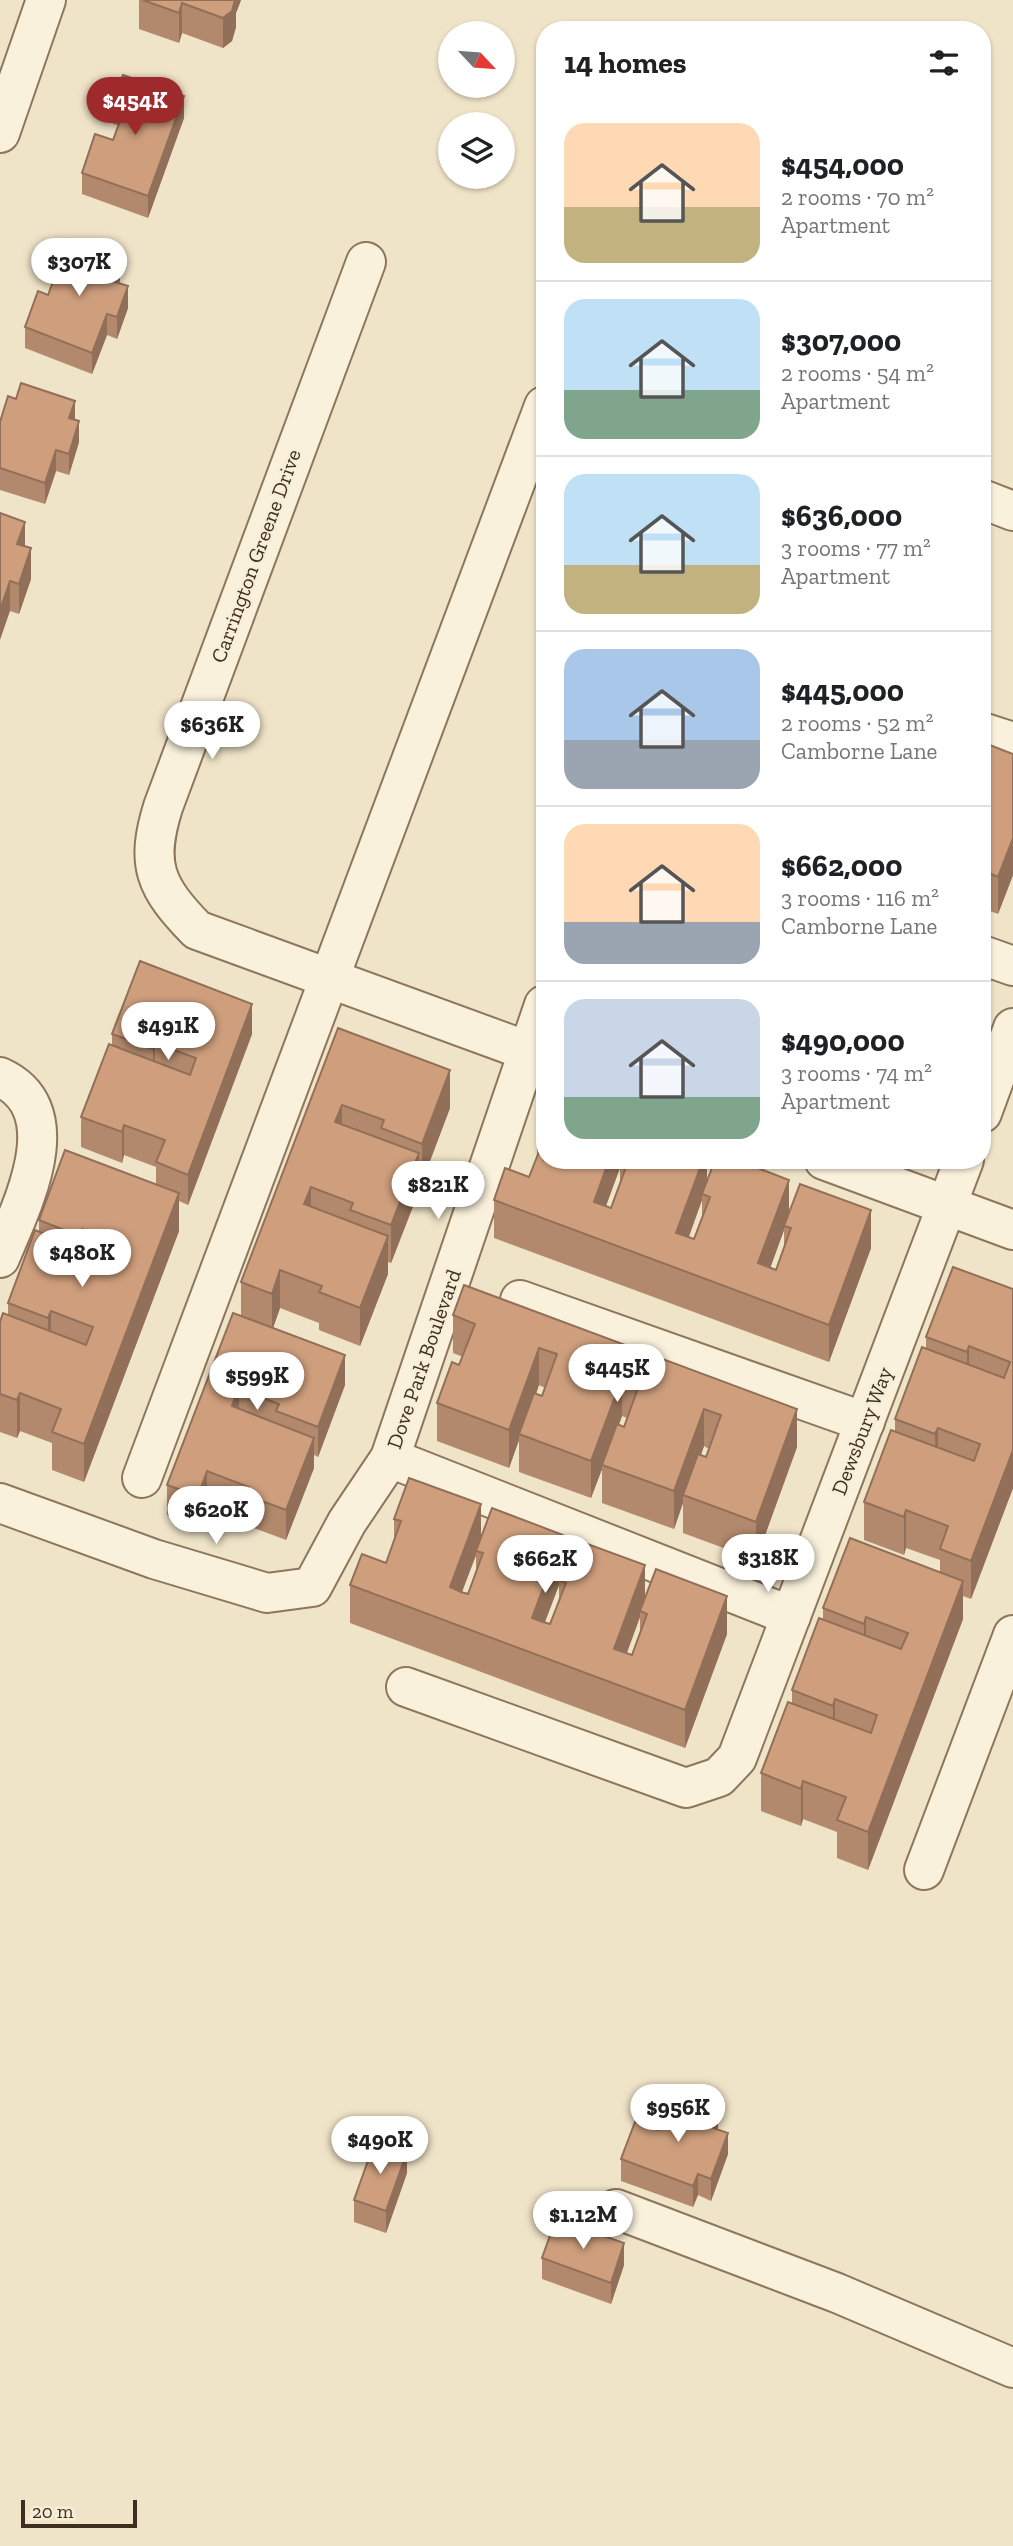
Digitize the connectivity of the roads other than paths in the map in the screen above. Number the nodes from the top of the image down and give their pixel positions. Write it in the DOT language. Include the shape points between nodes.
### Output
graph roads {
  1 [pos="46,0"];
  2 [pos="0,133"];
  3 [pos="366,261"];
  4 [pos="536,427"];
  5 [pos="991,502"];
  6 [pos="1013,511"];
  7 [pos="991,735"];
  8 [pos="1013,742"];
  9 [pos="991,958"];
  10 [pos="1013,966"];
  11 [pos="330,979"];
  12 [pos="1013,1028"];
  13 [pos="536,1054"];
  14 [pos="0,1077"];
  15 [pos="991,1088"];
  16 [pos="848,1169"];
  17 [pos="961,1169"];
  18 [pos="948,1206"];
  19 [pos="1013,1230"];
  20 [pos="0,1258"];
  21 [pos="520,1300"];
  22 [pos="865,1422"];
  23 [pos="390,1458"];
  24 [pos="142,1478"];
  25 [pos="0,1503"];
  26 [pos="791,1616"];
  27 [pos="1013,1635"];
  28 [pos="405,1687"];
  29 [pos="924,1870"];
  30 [pos="616,2209"];
  31 [pos="1013,2368"];
  1 -- 2 [label="street"];
  3 -- 11 [label="street, Carrington Greene Drive" via="154,838 156,876 173,905 197,930"];
  4 -- 11 [label="street"];
  5 -- 6 [label="street"];
  7 -- 8 [label="street"];
  9 -- 10 [label="street"];
  11 -- 13 [label="street, Carrington Greene Drive"];
  11 -- 24 [label="street"];
  12 -- 15 [label="street"];
  13 -- 23 [label="street, Dove Park Boulevard"];
  14 -- 20 [label="street" via="33,1107 39,1139 34,1170"];
  16 -- 18 [label="street"];
  17 -- 18 [label="street, Dewsbury Way"];
  18 -- 19 [label="street"];
  18 -- 22 [label="street, Dewsbury Way"];
  21 -- 22 [label="street"];
  22 -- 26 [label="street, Dewsbury Way"];
  23 -- 25 [label="street, Dove Park Boulevard" via="347,1522 312,1587 267,1593 154,1559"];
  23 -- 26 [label="street"];
  26 -- 28 [label="street, Dewsbury Way" via="737,1758 719,1777 687,1788"];
  27 -- 29 [label="street"];
  30 -- 31 [label="street" via="837,2293"];
}
